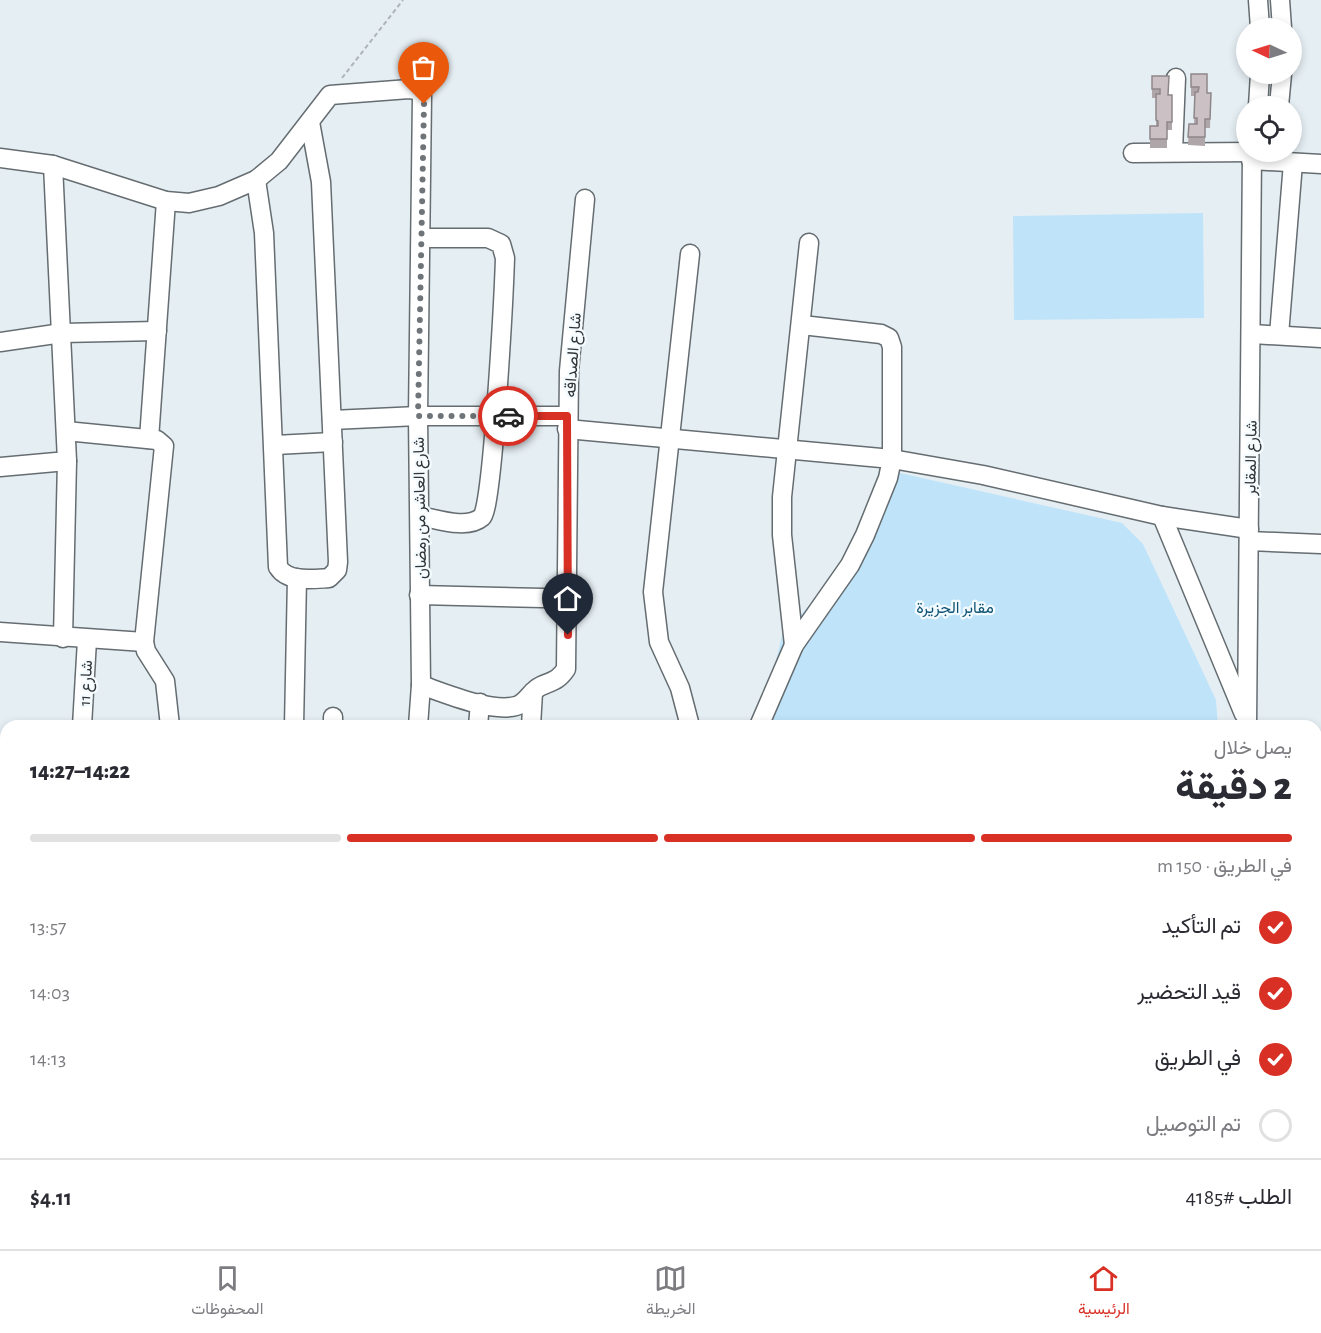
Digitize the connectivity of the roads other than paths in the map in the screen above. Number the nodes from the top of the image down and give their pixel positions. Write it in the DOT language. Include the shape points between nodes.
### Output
graph roads {
  1 [pos="1258,0"];
  2 [pos="1280,0"];
  3 [pos="1259,18"];
  4 [pos="1281,18"];
  5 [pos="1176,78"];
  6 [pos="310,122"];
  7 [pos="1173,151"];
  8 [pos="1133,153"];
  9 [pos="1236,154"];
  10 [pos="0,158"];
  11 [pos="1251,162"];
  12 [pos="1268,162"];
  13 [pos="1289,162"];
  14 [pos="1293,163"];
  15 [pos="1321,164"];
  16 [pos="53,165"];
  17 [pos="256,180"];
  18 [pos="1253,191"];
  19 [pos="585,199"];
  20 [pos="166,201"];
  21 [pos="422,238"];
  22 [pos="809,243"];
  23 [pos="690,254"];
  24 [pos="802,325"];
  25 [pos="157,331"];
  26 [pos="62,333"];
  27 [pos="1252,334"];
  28 [pos="1280,335"];
  29 [pos="1321,338"];
  30 [pos="0,342"];
  31 [pos="418,416"];
  32 [pos="494,417"];
  33 [pos="332,420"];
  34 [pos="567,423"];
  35 [pos="66,431"];
  36 [pos="670,438"];
  37 [pos="149,440"];
  38 [pos="333,442"];
  39 [pos="274,445"];
  40 [pos="786,449"];
  41 [pos="892,459"];
  42 [pos="67,461"];
  43 [pos="0,467"];
  44 [pos="420,516"];
  45 [pos="1162,516"];
  46 [pos="1249,535"];
  47 [pos="1321,544"];
  48 [pos="297,578"];
  49 [pos="419,595"];
  50 [pos="543,598"];
  51 [pos="0,632"];
  52 [pos="63,638"];
  53 [pos="87,640"];
  54 [pos="144,642"];
  55 [pos="794,645"];
  56 [pos="421,685"];
  57 [pos="533,692"];
  58 [pos="480,703"];
  59 [pos="82,720"];
  60 [pos="169,720"];
  61 [pos="294,720"];
  62 [pos="418,720"];
  63 [pos="479,720"];
  64 [pos="531,720"];
  65 [pos="688,720"];
  66 [pos="762,720"];
  67 [pos="1246,720"];
  68 [pos="1247,720"];
  1 -- 3 [label="street"];
  2 -- 4 [label="street"];
  5 -- 7 [label="street"];
  6 -- 17 [label="street" via="279,161"];
  6 -- 21 [label="street, شارع العاشر من رمضان" via="330,95 417,90 422,96"];
  6 -- 33 [label="street" via="321,182"];
  7 -- 8 [label="street"];
  7 -- 9 [label="street"];
  10 -- 16 [label="street"];
  11 -- 18 [label="street, شارع المقابر"];
  12 -- 18 [label="street, شارع المقابر"];
  13 -- 14 [label="street"];
  14 -- 15 [label="street"];
  14 -- 28 [label="street"];
  16 -- 20 [label="street"];
  16 -- 26 [label="street"];
  17 -- 20 [label="street" via="219,196 189,203"];
  17 -- 39 [label="street" via="264,233"];
  18 -- 27 [label="street, شارع المقابر"];
  19 -- 34 [label="street, شارع الصداقه"];
  20 -- 25 [label="street"];
  21 -- 31 [label="street, شارع العاشر من رمضان"];
  21 -- 32 [label="street" via="488,238 504,248"];
  22 -- 24 [label="street"];
  23 -- 36 [label="street"];
  24 -- 40 [label="street"];
  24 -- 41 [label="street" via="889,338"];
  25 -- 26 [label="street"];
  25 -- 37 [label="street"];
  26 -- 30 [label="street"];
  26 -- 35 [label="street"];
  27 -- 28 [label="street"];
  27 -- 46 [label="street, شارع المقابر"];
  28 -- 29 [label="street"];
  31 -- 32 [label="street"];
  31 -- 33 [label="street"];
  31 -- 44 [label="street, شارع العاشر من رمضان"];
  32 -- 34 [label="street"];
  32 -- 44 [label="street" via="486,512 468,524"];
  33 -- 38 [label="street"];
  34 -- 36 [label="street"];
  34 -- 57 [label="street, شارع الصداقه" via="568,658 560,678"];
  35 -- 37 [label="street"];
  35 -- 42 [label="street"];
  36 -- 40 [label="street"];
  36 -- 65 [label="street" via="653,604 662,651 680,688"];
  37 -- 54 [label="street" via="161,442 164,450"];
  38 -- 39 [label="street"];
  38 -- 48 [label="street" via="337,570 329,578"];
  39 -- 48 [label="street" via="278,567 286,576"];
  40 -- 41 [label="street"];
  40 -- 55 [label="street" via="782,535"];
  41 -- 45 [label="street" via="983,475"];
  41 -- 55 [label="street" via="876,509 850,565"];
  42 -- 43 [label="street"];
  42 -- 52 [label="street"];
  44 -- 49 [label="street, شارع العاشر من رمضان"];
  45 -- 46 [label="street"];
  45 -- 67 [label="street"];
  46 -- 47 [label="street"];
  46 -- 68 [label="street, شارع المقابر"];
  48 -- 61 [label="street"];
  49 -- 50 [label="street"];
  49 -- 56 [label="street, شارع العاشر من رمضان"];
  51 -- 52 [label="street"];
  52 -- 53 [label="street"];
  53 -- 54 [label="street"];
  53 -- 59 [label="street, شارع 11"];
  54 -- 60 [label="street" via="165,681"];
  55 -- 66 [label="street"];
  56 -- 58 [label="street"];
  56 -- 62 [label="street, شارع العاشر من رمضان"];
  57 -- 58 [label="street" via="524,703 514,707"];
  57 -- 64 [label="street"];
  58 -- 63 [label="street"];
}
